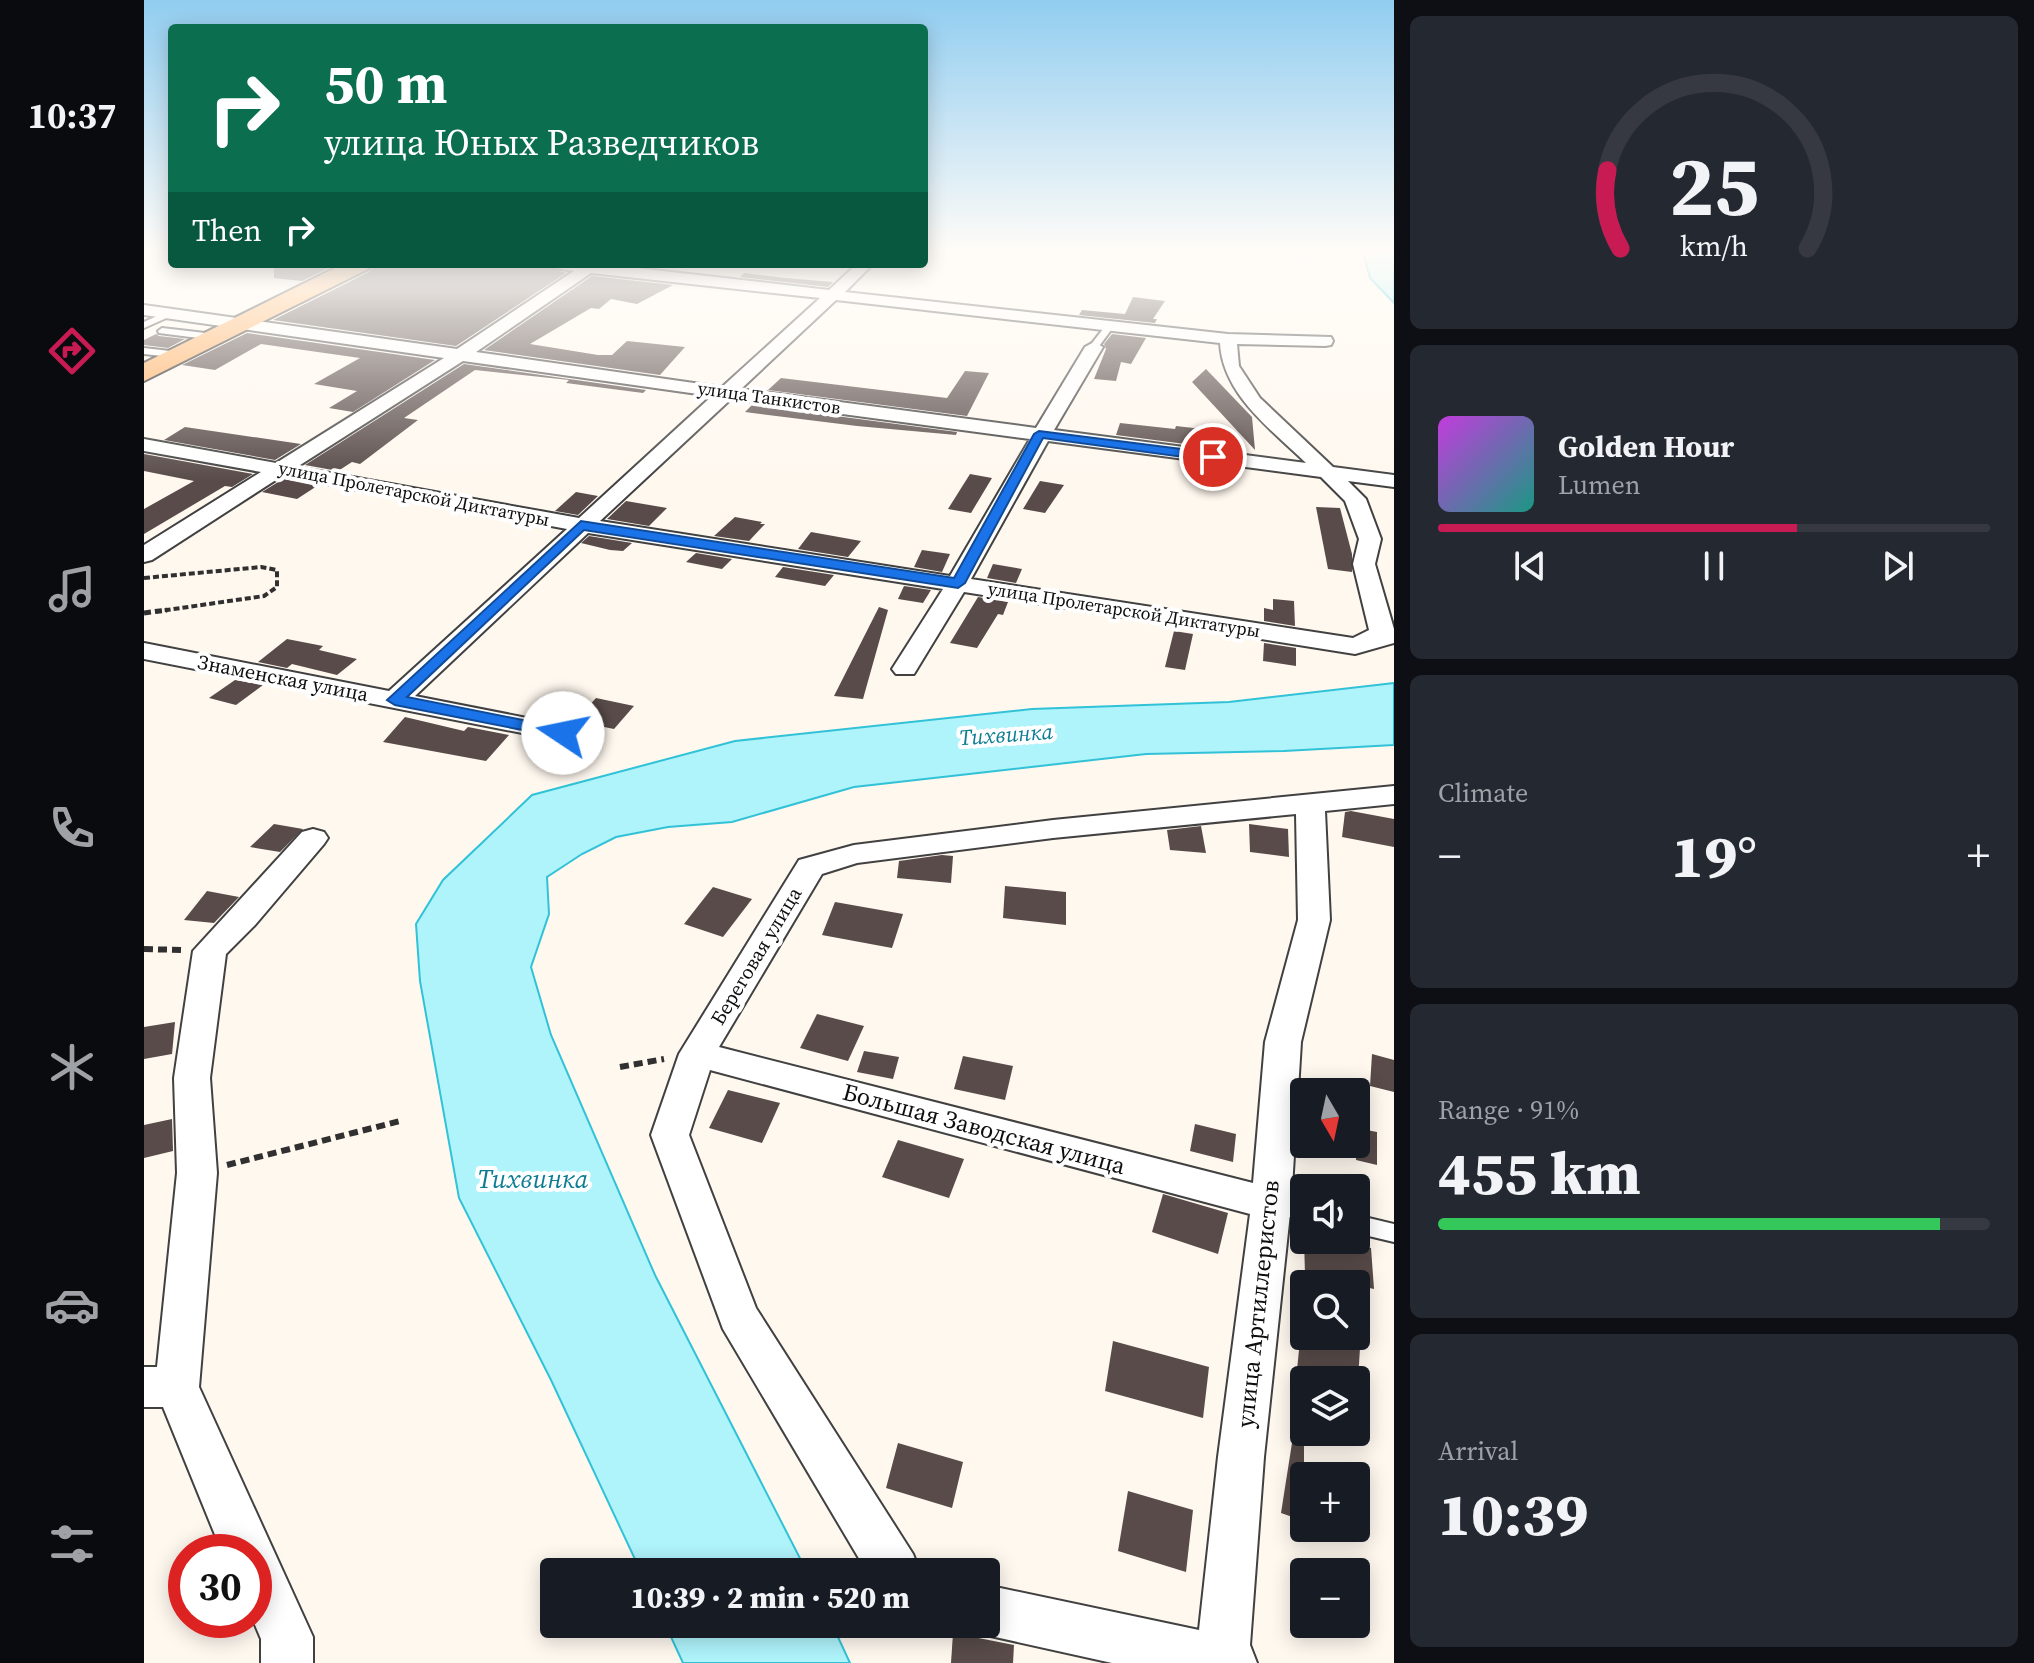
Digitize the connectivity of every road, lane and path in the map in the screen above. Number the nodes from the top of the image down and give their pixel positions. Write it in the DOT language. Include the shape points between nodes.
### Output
graph roads {
  1 [pos="239,326"];
  2 [pos="253,326"];
  3 [pos="504,326"];
  4 [pos="799,326"];
  5 [pos="1107,326"];
  6 [pos="1110,326"];
  7 [pos="162,331"];
  8 [pos="214,337"];
  9 [pos="1228,339"];
  10 [pos="1325,341"];
  11 [pos="1094,347"];
  12 [pos="144,351"];
  13 [pos="179,355"];
  14 [pos="459,356"];
  15 [pos="144,373"];
  16 [pos="726,393"];
  17 [pos="1039,434"];
  18 [pos="144,445"];
  19 [pos="282,469"];
  20 [pos="1329,472"];
  21 [pos="1394,481"];
  22 [pos="581,525"];
  23 [pos="144,555"];
  24 [pos="144,578"];
  25 [pos="154,579"];
  26 [pos="958,583"];
  27 [pos="144,585"];
  28 [pos="144,613"];
  29 [pos="1385,637"];
  30 [pos="144,651"];
  31 [pos="905,669"];
  32 [pos="395,700"];
  33 [pos="563,733"];
  34 [pos="1394,795"];
  35 [pos="1310,805"];
  36 [pos="313,838"];
  37 [pos="144,949"];
  38 [pos="210,951"];
  39 [pos="697,1054"];
  40 [pos="620,1067"];
  41 [pos="400,1121"];
  42 [pos="197,1173"];
  43 [pos="1288,1208"];
  44 [pos="1370,1227"];
  45 [pos="1394,1233"];
  46 [pos="161,1387"];
  47 [pos="238,1534"];
  48 [pos="886,1558"];
  49 [pos="272,1605"];
  50 [pos="1000,1613"];
  51 [pos="1225,1662"];
  52 [pos="287,1663"];
  1 -- 8 [label="main road"];
  2 -- 14 [label="street, улица Танкистов"];
  3 -- 14 [label="street"];
  4 -- 16 [label="street"];
  5 -- 6 [label="street"];
  6 -- 9 [label="street"];
  6 -- 11 [label="lane"];
  7 -- 8 [label="lane"];
  8 -- 13 [label="main road"];
  9 -- 10 [label="street"];
  9 -- 20 [label="street" via="1230,366 1253,402"];
  11 -- 17 [label="street"];
  12 -- 13 [label="lane"];
  13 -- 15 [label="main road"];
  14 -- 16 [label="street, улица Танкистов"];
  14 -- 19 [label="street"];
  16 -- 17 [label="street, улица Танкистов"];
  16 -- 22 [label="street"];
  17 -- 20 [label="street, улица Танкистов"];
  17 -- 26 [label="street"];
  18 -- 19 [label="street, улица Пролетарской Диктатуры"];
  19 -- 22 [label="street, улица Пролетарской Диктатуры"];
  19 -- 23 [label="street"];
  20 -- 21 [label="street, улица Танкистов"];
  20 -- 29 [label="street" via="1355,499 1370,539 1364,564"];
  22 -- 26 [label="street, улица Пролетарской Диктатуры"];
  22 -- 32 [label="street"];
  24 -- 25 [label="path"];
  25 -- 27 [label="path"];
  25 -- 28 [label="path" via="261,567 277,570 277,587 264,596"];
  26 -- 29 [label="street, улица Пролетарской Диктатуры" via="1355,646"];
  26 -- 31 [label="street"];
  30 -- 32 [label="street, Знаменская улица"];
  32 -- 33 [label="street, Знаменская улица"];
  34 -- 35 [label="street, Береговая улица"];
  35 -- 39 [label="street, Береговая улица" via="1022,832 854,854 810,867"];
  35 -- 43 [label="street, улица Артиллеристов" via="1314,920 1283,1042"];
  36 -- 38 [label="street"];
  37 -- 38 [label="path"];
  38 -- 42 [label="street" via="192,1078"];
  39 -- 40 [label="path"];
  39 -- 43 [label="street, Большая Заводская улица"];
  39 -- 48 [label="street, Береговая улица" via="670,1135 738,1316"];
  41 -- 42 [label="path"];
  42 -- 46 [label="street"];
  43 -- 51 [label="street, улица Артиллеристов" via="1241,1457"];
  44 -- 45 [label="lane"];
  46 -- 47 [label="street"];
  49 -- 52 [label="street" via="287,1637"];
  50 -- 51 [label="street"];
}
